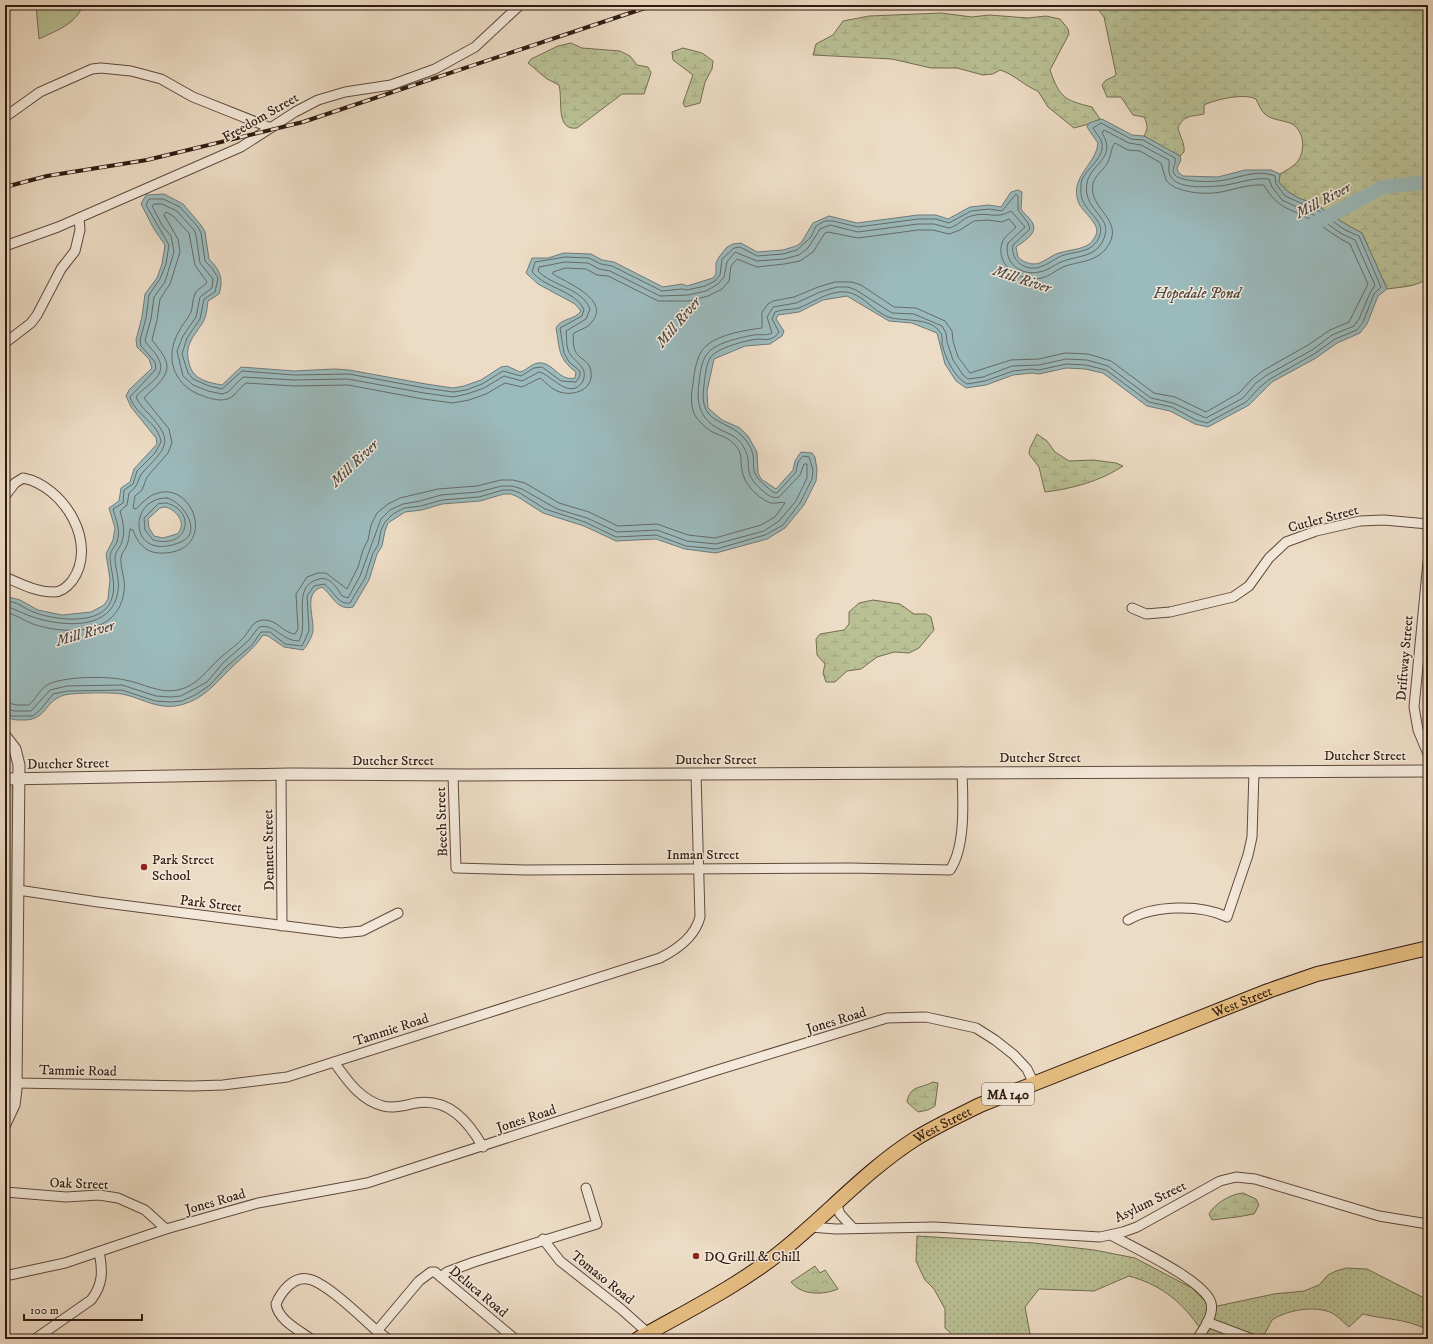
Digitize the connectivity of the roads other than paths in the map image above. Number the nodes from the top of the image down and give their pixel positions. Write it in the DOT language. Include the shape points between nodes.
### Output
graph roads {
  1 [pos="520,5"];
  2 [pos="5,117"];
  3 [pos="271,128"];
  4 [pos="79,218"];
  5 [pos="5,246"];
  6 [pos="5,343"];
  7 [pos="5,496"];
  8 [pos="1428,524"];
  9 [pos="1428,562"];
  10 [pos="5,577"];
  11 [pos="1132,608"];
  12 [pos="5,736"];
  13 [pos="1428,754"];
  14 [pos="1254,770"];
  15 [pos="1428,771"];
  16 [pos="962,772"];
  17 [pos="281,774"];
  18 [pos="696,774"];
  19 [pos="453,775"];
  20 [pos="5,779"];
  21 [pos="18,779"];
  22 [pos="456,868"];
  23 [pos="698,869"];
  24 [pos="18,890"];
  25 [pos="398,913"];
  26 [pos="1128,920"];
  27 [pos="282,926"];
  28 [pos="1428,948"];
  29 [pos="334,1062"];
  30 [pos="16,1083"];
  31 [pos="1034,1084"];
  32 [pos="5,1124"];
  33 [pos="482,1147"];
  34 [pos="586,1188"];
  35 [pos="5,1192"];
  36 [pos="836,1203"];
  37 [pos="1428,1224"];
  38 [pos="810,1227"];
  39 [pos="852,1227"];
  40 [pos="166,1229"];
  41 [pos="1111,1235"];
  42 [pos="543,1239"];
  43 [pos="99,1252"];
  44 [pos="5,1276"];
  45 [pos="441,1277"];
  46 [pos="1207,1322"];
  47 [pos="377,1331"];
  48 [pos="643,1336"];
  49 [pos="35,1339"];
  50 [pos="312,1339"];
  51 [pos="388,1339"];
  52 [pos="515,1339"];
  53 [pos="1197,1339"];
  54 [pos="1252,1339"];
  1 -- 3 [label="street, Freedom Street" via="475,47 435,69 399,83 345,92 318,100"];
  2 -- 3 [label="street" via="40,92 92,69 101,68 131,71 161,79 193,97"];
  3 -- 4 [label="street, Freedom Street" via="241,147"];
  4 -- 5 [label="street, Freedom Street"];
  4 -- 6 [label="street" via="80,236 75,251 61,269 31,323"];
  7 -- 10 [label="street" via="23,478 45,489 60,502 73,519 81,538 82,548 80,568 70,584 63,589 55,592 33,589"];
  8 -- 11 [label="street, Cutler Street" via="1384,520 1360,521 1320,530 1286,542 1269,558 1249,586 1233,597 1170,612 1146,614"];
  9 -- 13 [label="street, Driftway Street" via="1414,707 1418,730"];
  12 -- 21 [label="street" via="18,757"];
  14 -- 15 [label="street, Dutcher Street"];
  14 -- 16 [label="street, Dutcher Street"];
  14 -- 26 [label="street" via="1252,837 1227,916 1209,909 1168,909 1143,912"];
  16 -- 18 [label="street, Dutcher Street"];
  16 -- 23 [label="street, Inman Street" via="961,832 957,860 950,870"];
  17 -- 19 [label="street, Dutcher Street"];
  17 -- 21 [label="street, Dutcher Street"];
  17 -- 27 [label="street, Dennett Street"];
  18 -- 19 [label="street, Dutcher Street"];
  18 -- 23 [label="street, Tammie Road"];
  19 -- 22 [label="street, Beech Street"];
  20 -- 21 [label="street, Dutcher Street"];
  21 -- 24 [label="street"];
  22 -- 23 [label="street, Inman Street"];
  23 -- 29 [label="street, Tammie Road" via="699,921 687,940 669,954 642,965"];
  24 -- 27 [label="street, Park Street"];
  24 -- 30 [label="street"];
  25 -- 27 [label="street, Park Street" via="368,929 352,934"];
  28 -- 31 [label="main road, West Street / MA 140" via="1310,976 1268,990"];
  29 -- 30 [label="street, Tammie Road" via="287,1077 208,1086"];
  29 -- 33 [label="street" via="359,1093 376,1104 394,1108 426,1103 453,1110 467,1123"];
  30 -- 32 [label="street" via="14,1105"];
  31 -- 33 [label="street, Jones Road" via="1027,1070 1014,1055 976,1028 926,1017 887,1018"];
  31 -- 36 [label="main road, West Street / MA 140" via="980,1105 914,1140"];
  33 -- 40 [label="street, Jones Road" via="367,1183 258,1203"];
  34 -- 42 [label="street, Tomaso Road" via="597,1224"];
  35 -- 40 [label="street, Oak Street" via="118,1198 145,1210"];
  36 -- 38 [label="main road, West Street / MA 140"];
  36 -- 39 [label="street" via="840,1214"];
  37 -- 41 [label="street, Asylum Street" via="1380,1216 1255,1179 1236,1177 1212,1185 1137,1227"];
  38 -- 39 [label="street, Asylum Street"];
  38 -- 48 [label="main road, West Street / MA 140" via="777,1255 739,1281"];
  39 -- 41 [label="street, Asylum Street" via="935,1226 1100,1237"];
  40 -- 43 [label="street, Jones Road"];
  41 -- 46 [label="street" via="1170,1267 1200,1288 1211,1301 1211,1312"];
  42 -- 45 [label="street, Tomaso Road" via="454,1269"];
  42 -- 48 [label="street, Tomaso Road" via="560,1261 621,1310"];
  43 -- 44 [label="street, Jones Road"];
  43 -- 49 [label="street" via="102,1276 97,1293 91,1300"];
  45 -- 47 [label="street, Deluca Road" via="431,1272 419,1281"];
  45 -- 52 [label="street, Deluca Road"];
  46 -- 53 [label="street"];
  46 -- 54 [label="street"];
  47 -- 50 [label="street" via="327,1289 303,1279 289,1284 284,1289 276,1304 276,1310"];
  47 -- 51 [label="street"];
}
